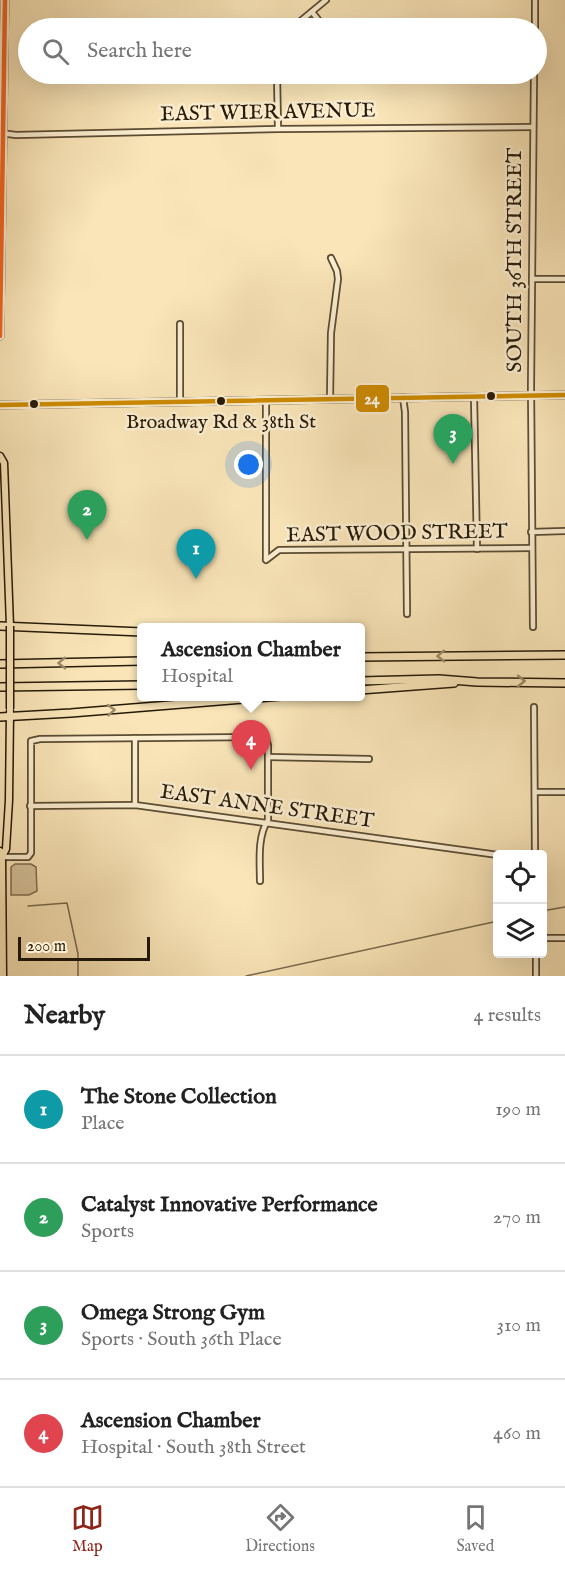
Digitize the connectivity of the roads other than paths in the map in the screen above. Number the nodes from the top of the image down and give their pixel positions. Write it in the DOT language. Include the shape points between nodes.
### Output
graph roads {
  1 [pos="5,0"];
  2 [pos="326,0"];
  3 [pos="535,0"];
  4 [pos="312,12"];
  5 [pos="304,18"];
  6 [pos="317,18"];
  7 [pos="535,18"];
  8 [pos="277,84"];
  9 [pos="534,84"];
  10 [pos="532,127"];
  11 [pos="278,129"];
  12 [pos="1,134"];
  13 [pos="331,258"];
  14 [pos="532,279"];
  15 [pos="565,279"];
  16 [pos="180,324"];
  17 [pos="0,336"];
  18 [pos="531,395"];
  19 [pos="565,395"];
  20 [pos="474,396"];
  21 [pos="404,397"];
  22 [pos="330,399"];
  23 [pos="266,400"];
  24 [pos="180,402"];
  25 [pos="0,405"];
  26 [pos="0,456"];
  27 [pos="565,531"];
  28 [pos="531,532"];
  29 [pos="532,548"];
  30 [pos="407,549"];
  31 [pos="477,549"];
  32 [pos="407,614"];
  33 [pos="0,626"];
  34 [pos="10,626"];
  35 [pos="533,627"];
  36 [pos="137,632"];
  37 [pos="565,655"];
  38 [pos="365,656"];
  39 [pos="137,661"];
  40 [pos="0,664"];
  41 [pos="365,681"];
  42 [pos="477,682"];
  43 [pos="565,683"];
  44 [pos="137,686"];
  45 [pos="0,687"];
  46 [pos="365,690"];
  47 [pos="223,701"];
  48 [pos="534,707"];
  49 [pos="10,713"];
  50 [pos="0,717"];
  51 [pos="135,738"];
  52 [pos="268,758"];
  53 [pos="369,759"];
  54 [pos="535,792"];
  55 [pos="565,792"];
  56 [pos="30,806"];
  57 [pos="135,806"];
  58 [pos="265,824"];
  59 [pos="535,850"];
  60 [pos="493,854"];
  61 [pos="1,855"];
  62 [pos="260,881"];
  63 [pos="547,938"];
  64 [pos="565,938"];
  65 [pos="1,941"];
  66 [pos="536,958"];
  67 [pos="3,976"];
  68 [pos="536,976"];
  1 -- 12 [label="main road"];
  2 -- 4 [label="street"];
  3 -- 7 [label="street"];
  4 -- 5 [label="street"];
  4 -- 6 [label="street"];
  8 -- 11 [label="street"];
  9 -- 10 [label="street, SOUTH 36TH STREET"];
  10 -- 11 [label="street, EAST WIER AVENUE"];
  10 -- 14 [label="street, SOUTH 36TH STREET"];
  11 -- 12 [label="street, EAST WIER AVENUE"];
  12 -- 17 [label="main road"];
  13 -- 22 [label="street" via="338,279 331,333"];
  14 -- 15 [label="street"];
  14 -- 18 [label="street, SOUTH 36TH STREET"];
  16 -- 24 [label="street"];
  18 -- 19 [label="main road"];
  18 -- 20 [label="main road"];
  18 -- 28 [label="street, SOUTH 36TH STREET"];
  20 -- 21 [label="main road"];
  20 -- 31 [label="street"];
  21 -- 22 [label="main road"];
  21 -- 30 [label="street"];
  22 -- 23 [label="main road"];
  23 -- 24 [label="main road"];
  23 -- 30 [label="street, EAST WOOD STREET" via="266,560 279,550"];
  24 -- 25 [label="main road"];
  26 -- 34 [label="main road" via="4,464"];
  27 -- 28 [label="street, EAST WOOD STREET"];
  28 -- 29 [label="street, SOUTH 36TH STREET"];
  29 -- 31 [label="street, EAST WOOD STREET"];
  29 -- 35 [label="street, SOUTH 36TH STREET"];
  30 -- 31 [label="street, EAST WOOD STREET"];
  30 -- 32 [label="street"];
  33 -- 34 [label="highway"];
  34 -- 36 [label="highway"];
  34 -- 49 [label="main road, bridge"];
  37 -- 38 [label="highway, one-way"];
  39 -- 40 [label="highway, one-way"];
  41 -- 42 [label="highway"];
  42 -- 43 [label="highway, one-way"];
  42 -- 46 [label="highway"];
  44 -- 45 [label="highway"];
  49 -- 47 [label="highway, one-way" via="83,713"];
  48 -- 54 [label="street"];
  49 -- 50 [label="highway"];
  49 -- 61 [label="main road" via="6,849"];
  51 -- 52 [label="street" via="261,737 266,738"];
  51 -- 56 [label="street" via="31,741"];
  51 -- 57 [label="street"];
  52 -- 53 [label="street"];
  52 -- 58 [label="street"];
  54 -- 55 [label="street"];
  54 -- 59 [label="street"];
  56 -- 57 [label="street, EAST ANNE STREET"];
  56 -- 61 [label="street" via="31,853 25,857"];
  57 -- 58 [label="street, EAST ANNE STREET"];
  58 -- 60 [label="street, EAST ANNE STREET"];
  58 -- 62 [label="street"];
  61 -- 65 [label="main road"];
  63 -- 64 [label="street"];
  65 -- 67 [label="main road"];
  66 -- 68 [label="street"];
}
